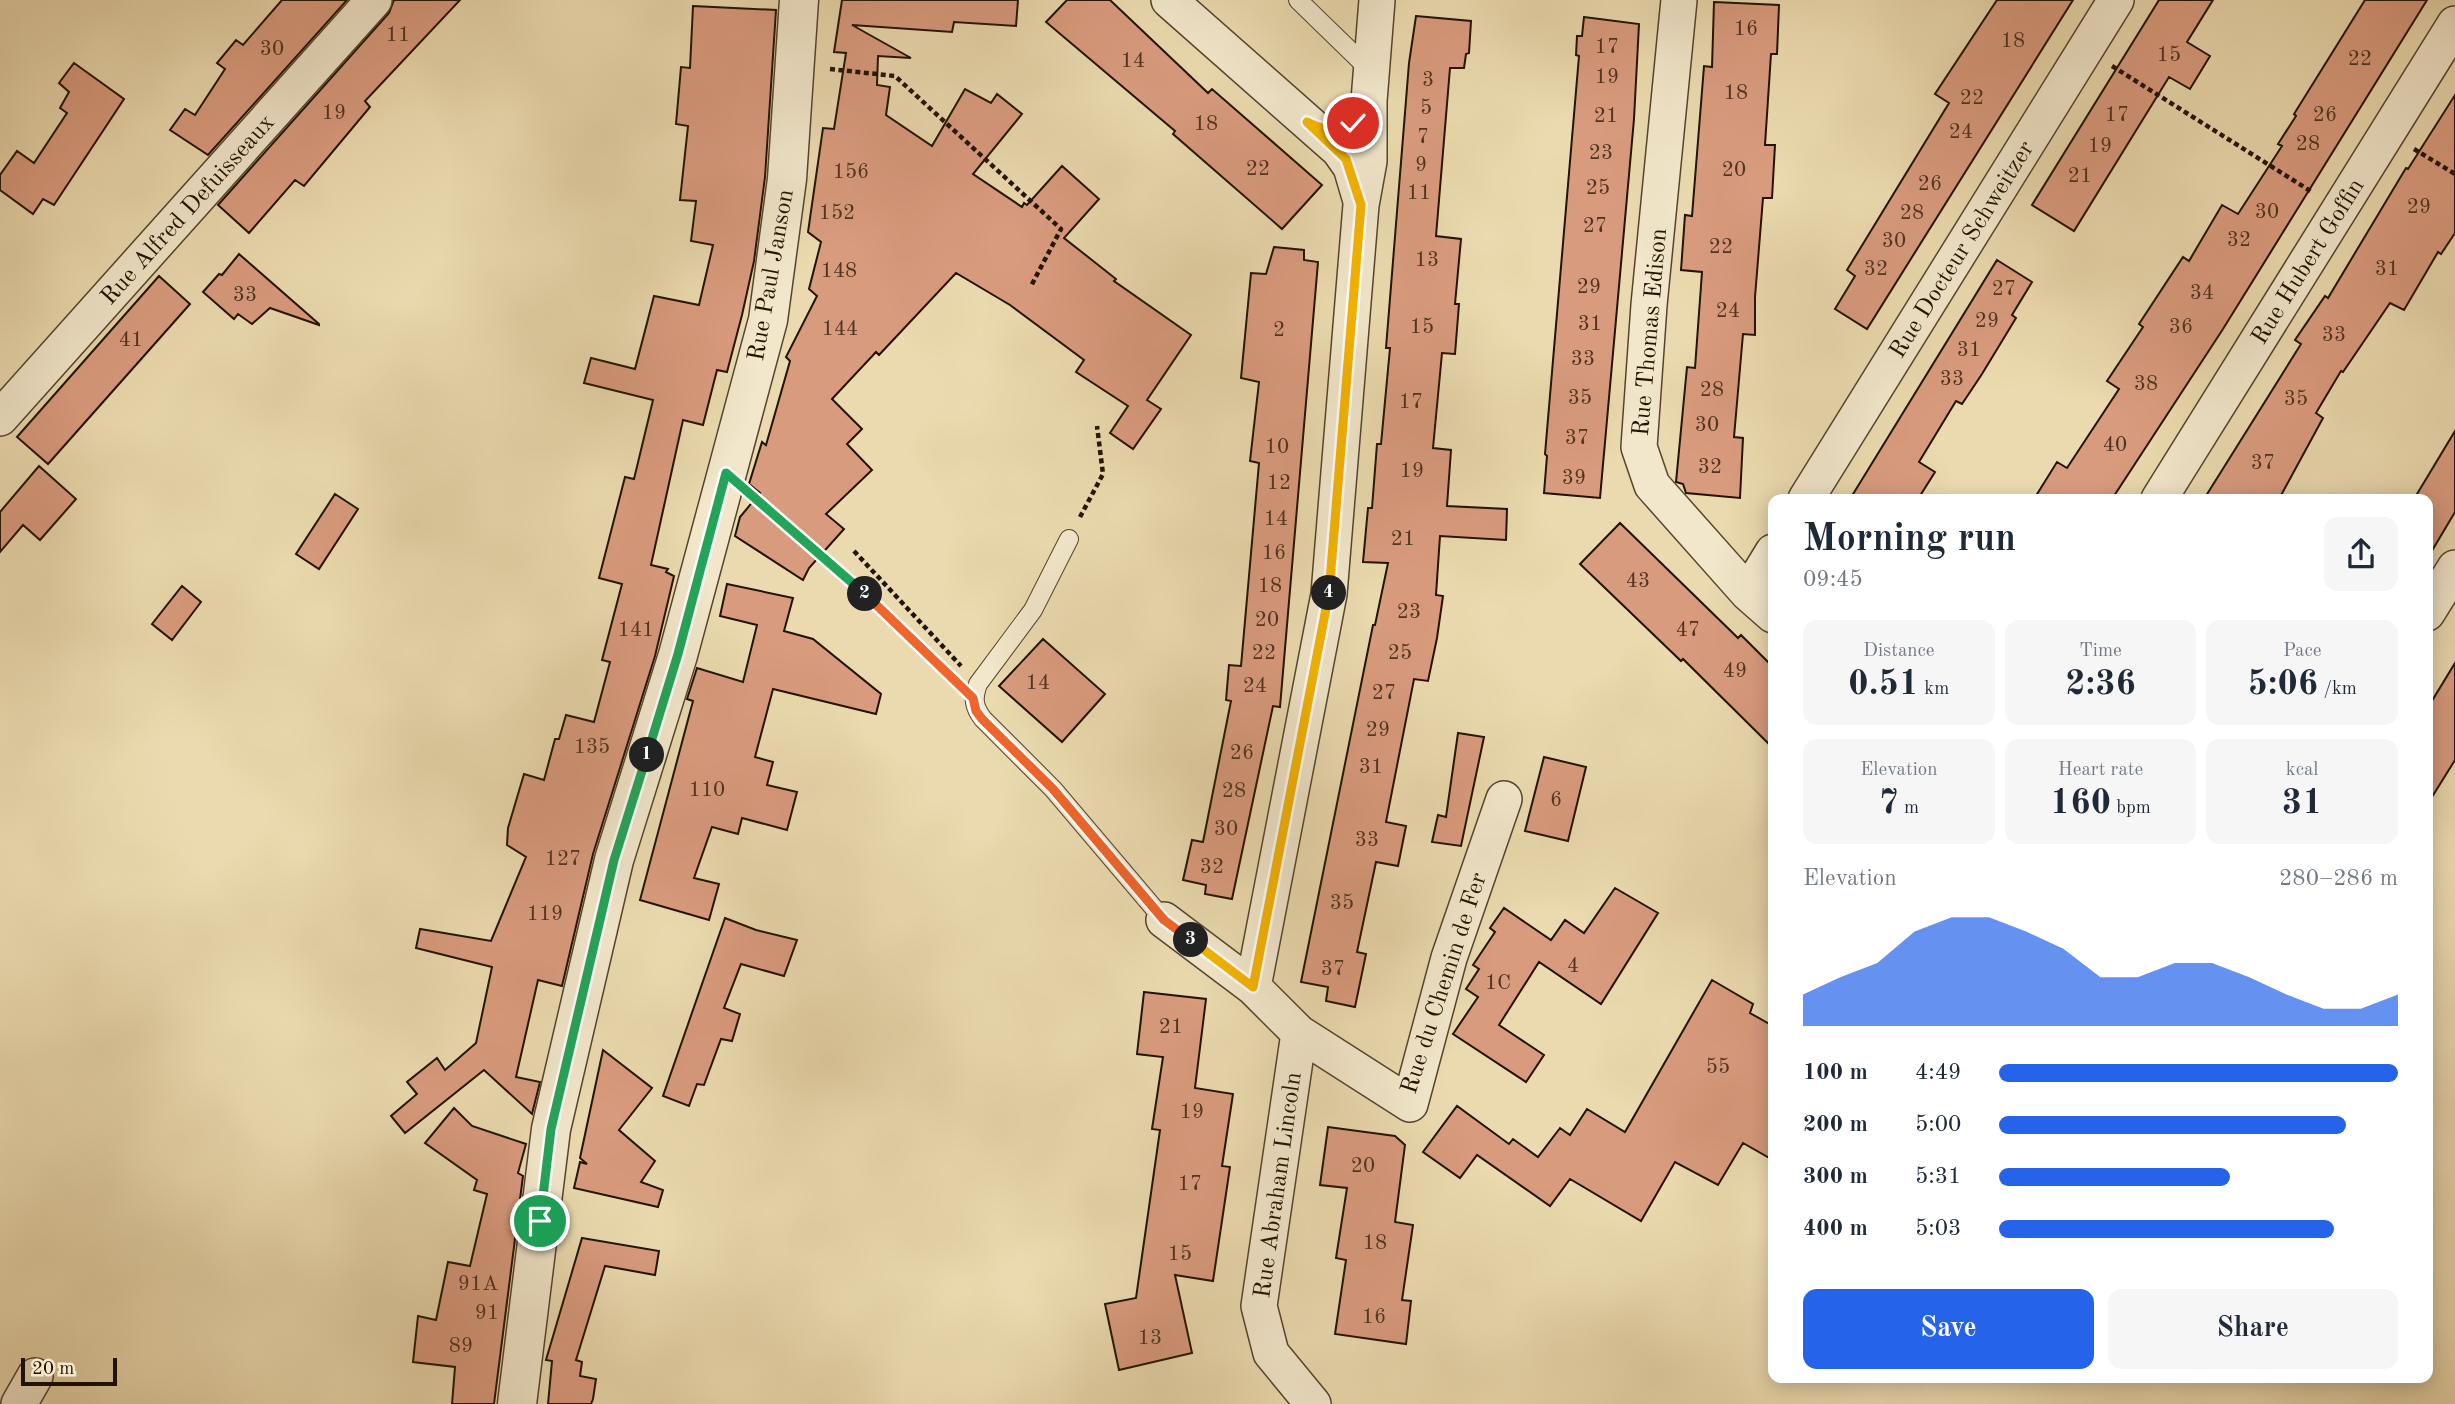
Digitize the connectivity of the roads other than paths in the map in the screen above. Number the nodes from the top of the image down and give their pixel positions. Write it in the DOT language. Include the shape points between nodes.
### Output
graph roads {
  1 [pos="374,0"];
  2 [pos="799,0"];
  3 [pos="1298,0"];
  4 [pos="1377,0"];
  5 [pos="1679,0"];
  6 [pos="2116,0"];
  7 [pos="1184,6"];
  8 [pos="2455,24"];
  9 [pos="1371,77"];
  10 [pos="1307,122"];
  11 [pos="1361,205"];
  12 [pos="0,418"];
  13 [pos="1809,494"];
  14 [pos="2162,494"];
  15 [pos="1069,539"];
  16 [pos="2455,568"];
  17 [pos="1768,572"];
  18 [pos="2433,603"];
  19 [pos="1760,604"];
  20 [pos="1504,799"];
  21 [pos="1164,920"];
  22 [pos="1253,987"];
  23 [pos="1299,1033"];
  24 [pos="517,1404"];
  25 [pos="1313,1404"];
  1 -- 12 [label="street, Rue Alfred Defuisseaux"];
  2 -- 24 [label="street, Rue Paul Janson" via="787,179 768,320 678,654 614,860 551,1129"];
  3 -- 9 [label="lane"];
  4 -- 9 [label="street"];
  5 -- 19 [label="street, Rue Thomas Edison" via="1639,447 1652,485"];
  6 -- 13 [label="street, Rue Docteur Schweitzer"];
  7 -- 10 [label="street"];
  8 -- 14 [label="street, Rue Hubert Goffin"];
  9 -- 10 [label="street" via="1357,117 1344,129 1325,130"];
  9 -- 11 [label="street" via="1370,153"];
  10 -- 11 [label="street" via="1346,159"];
  11 -- 22 [label="street" via="1329,594"];
  15 -- 21 [label="lane, Rue du Chemin de Fer" via="1033,610 976,691 976,711 1053,789"];
  16 -- 18 [label="street"];
  17 -- 19 [label="street"];
  20 -- 23 [label="street, Rue du Chemin de Fer" via="1449,958 1410,1104"];
  21 -- 22 [label="street, Rue du Chemin de Fer"];
  22 -- 23 [label="street, Rue du Chemin de Fer"];
  23 -- 25 [label="street, Rue Abraham Lincoln" via="1259,1306 1271,1353"];
}
